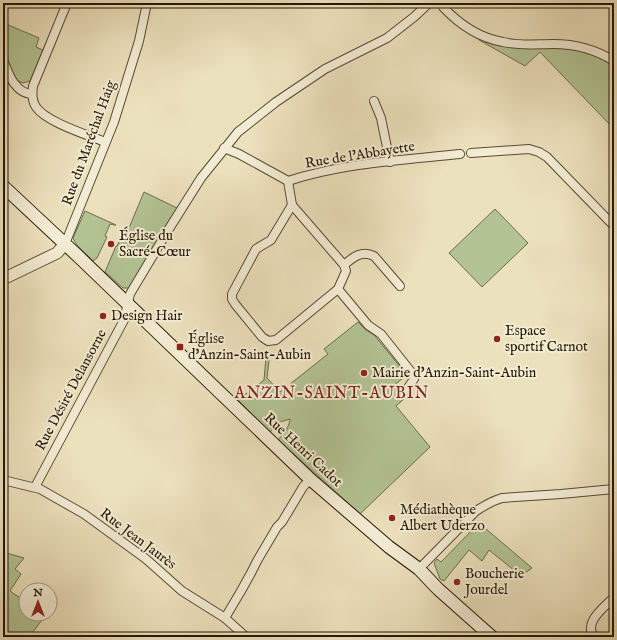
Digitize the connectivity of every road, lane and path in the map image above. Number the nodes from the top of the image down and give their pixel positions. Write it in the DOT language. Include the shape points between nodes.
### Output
graph roads {
  1 [pos="67,3"];
  2 [pos="147,3"];
  3 [pos="429,3"];
  4 [pos="443,7"];
  5 [pos="3,60"];
  6 [pos="614,61"];
  7 [pos="32,94"];
  8 [pos="374,101"];
  9 [pos="105,142"];
  10 [pos="224,148"];
  11 [pos="470,153"];
  12 [pos="460,154"];
  13 [pos="390,162"];
  14 [pos="288,182"];
  15 [pos="3,186"];
  16 [pos="292,205"];
  17 [pos="614,226"];
  18 [pos="65,244"];
  19 [pos="344,265"];
  20 [pos="3,279"];
  21 [pos="400,286"];
  22 [pos="338,289"];
  23 [pos="128,304"];
  24 [pos="407,389"];
  25 [pos="310,479"];
  26 [pos="3,480"];
  27 [pos="35,487"];
  28 [pos="614,489"];
  29 [pos="419,569"];
  30 [pos="614,597"];
  31 [pos="225,618"];
  32 [pos="246,637"];
  33 [pos="492,637"];
  34 [pos="594,637"];
  1 -- 7 [label="street"];
  2 -- 9 [label="street, Rue du Maréchal Haig" via="114,122"];
  3 -- 10 [label="street, Rue Désiré Delansorne" via="387,38 324,69 276,102 238,132"];
  4 -- 6 [label="street" via="474,32 502,42 580,46"];
  5 -- 7 [label="street" via="17,88 24,94"];
  7 -- 9 [label="street" via="35,106 40,112"];
  8 -- 13 [label="street" via="381,118"];
  9 -- 18 [label="street, Rue du Maréchal Haig"];
  10 -- 14 [label="street, Rue de l'Abbayette"];
  10 -- 23 [label="street, Rue Désiré Delansorne" via="201,178 167,232 131,292"];
  11 -- 17 [label="street" via="529,149 539,152 547,157"];
  12 -- 13 [label="street, Rue de l'Abbayette"];
  13 -- 14 [label="street, Rue de l'Abbayette" via="336,169"];
  14 -- 16 [label="street"];
  15 -- 18 [label="main road, Rue Henri Cadot"];
  16 -- 19 [label="street"];
  16 -- 22 [label="street" via="271,240 256,249 232,294 232,299 268,341 276,340"];
  18 -- 20 [label="street" via="57,253"];
  18 -- 23 [label="main road, Rue Henri Cadot"];
  19 -- 21 [label="street" via="354,256 370,254"];
  19 -- 22 [label="street" via="346,271"];
  22 -- 24 [label="street" via="368,325 381,334 412,373 414,379"];
  23 -- 25 [label="main road, Rue Henri Cadot"];
  23 -- 27 [label="street, Rue Désiré Delansorne" via="124,320"];
  25 -- 29 [label="main road, Rue Henri Cadot" via="389,547"];
  25 -- 31 [label="street" via="277,527"];
  26 -- 27 [label="street, Rue Jean Jaurès"];
  27 -- 31 [label="street, Rue Jean Jaurès" via="84,514 146,559 182,591"];
  28 -- 29 [label="street" via="494,500 476,511"];
  29 -- 33 [label="main road, Rue Henri Cadot"];
  30 -- 34 [label="street" via="592,621 591,631"];
  31 -- 32 [label="street, Rue Jean Jaurès"];
}
